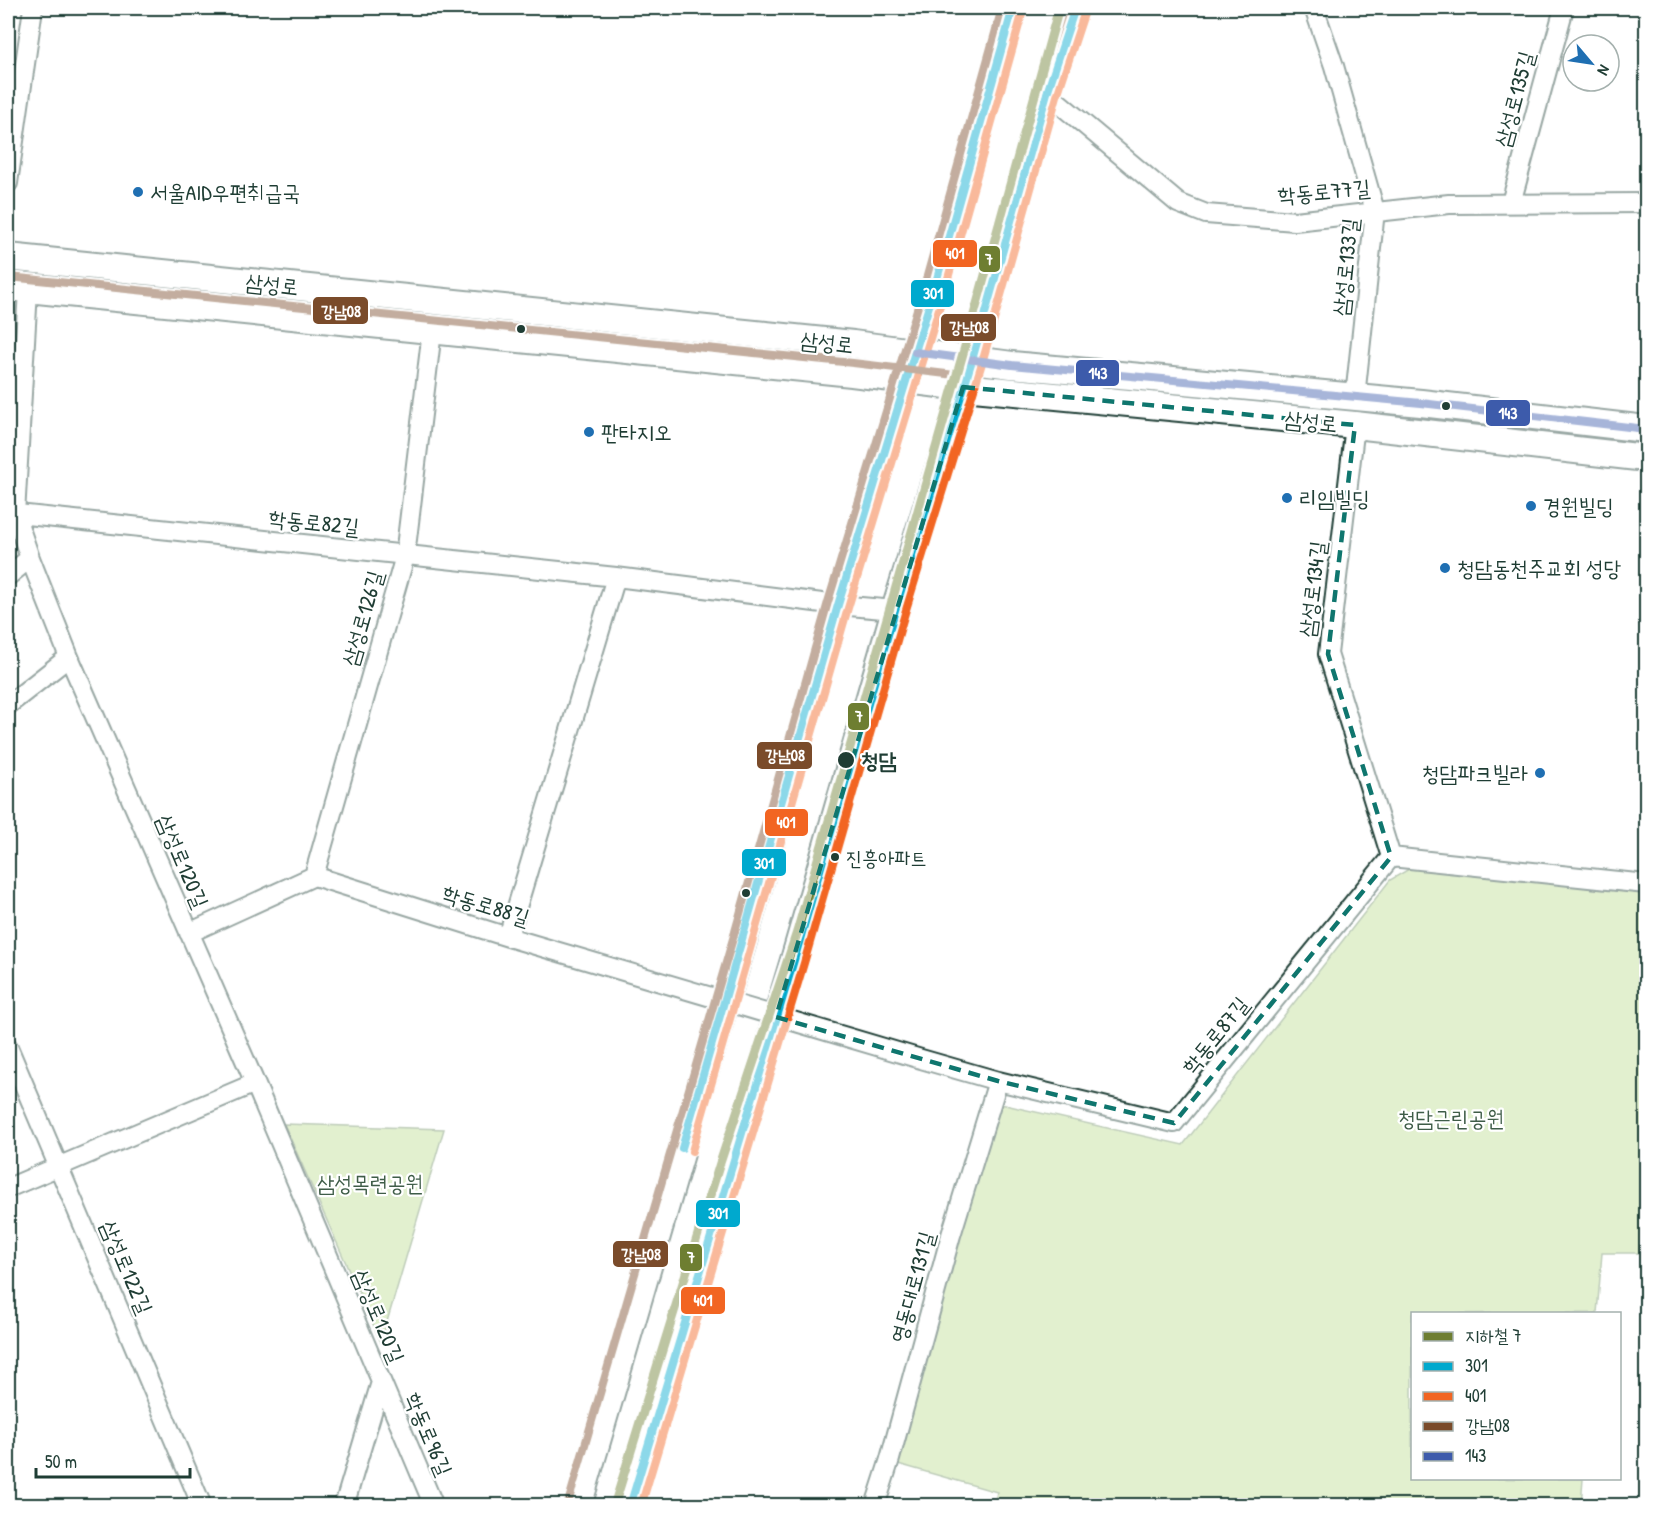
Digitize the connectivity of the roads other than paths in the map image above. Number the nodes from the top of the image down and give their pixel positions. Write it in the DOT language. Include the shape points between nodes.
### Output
graph roads {
  1 [pos="33,8"];
  2 [pos="1013,8"];
  3 [pos="1075,8"];
  4 [pos="1314,8"];
  5 [pos="1564,8"];
  6 [pos="1047,93"];
  7 [pos="8,183"];
  8 [pos="1511,203"];
  9 [pos="1647,203"];
  10 [pos="1375,211"];
  11 [pos="8,257"];
  12 [pos="18,288"];
  13 [pos="432,332"];
  14 [pos="915,352"];
  15 [pos="972,360"];
  16 [pos="906,380"];
  17 [pos="963,387"];
  18 [pos="1355,397"];
  19 [pos="1355,425"];
  20 [pos="1647,429"];
  21 [pos="1647,458"];
  22 [pos="11,514"];
  23 [pos="405,556"];
  24 [pos="30,558"];
  25 [pos="8,576"];
  26 [pos="616,577"];
  27 [pos="838,605"];
  28 [pos="895,610"];
  29 [pos="69,657"];
  30 [pos="8,705"];
  31 [pos="1391,857"];
  32 [pos="314,876"];
  33 [pos="1647,884"];
  34 [pos="189,933"];
  35 [pos="508,937"];
  36 [pos="724,1001"];
  37 [pos="776,1017"];
  38 [pos="8,1047"];
  39 [pos="998,1081"];
  40 [pos="255,1083"];
  41 [pos="57,1167"];
  42 [pos="8,1188"];
  43 [pos="381,1382"];
  44 [pos="197,1504"];
  45 [pos="344,1506"];
  46 [pos="434,1506"];
  47 [pos="578,1506"];
  48 [pos="630,1506"];
  49 [pos="875,1506"];
  1 -- 7 [label="street"];
  2 -- 14 [label="main road"];
  3 -- 6 [label="main road"];
  4 -- 10 [label="street, 삼성로133길"];
  5 -- 8 [label="street, 삼성로135길"];
  6 -- 10 [label="street, 학동로77길" via="1178,203 1206,214 1295,221"];
  6 -- 15 [label="main road"];
  8 -- 9 [label="street, 학동로77길"];
  8 -- 10 [label="street, 학동로77길"];
  10 -- 18 [label="street, 삼성로133길"];
  11 -- 14 [label="main road, 삼성로"];
  12 -- 13 [label="main road, 삼성로"];
  12 -- 22 [label="street, 삼성로120길"];
  13 -- 16 [label="main road, 삼성로"];
  13 -- 23 [label="street, 삼성로126길"];
  14 -- 15 [label="main road, 삼성로"];
  14 -- 16 [label="main road"];
  15 -- 17 [label="main road"];
  15 -- 18 [label="main road, 삼성로"];
  16 -- 17 [label="main road, 삼성로"];
  16 -- 27 [label="main road"];
  17 -- 19 [label="main road, 삼성로"];
  17 -- 28 [label="main road"];
  18 -- 20 [label="main road, 삼성로"];
  19 -- 21 [label="main road, 삼성로"];
  19 -- 31 [label="street, 삼성로134길" via="1328,654"];
  22 -- 23 [label="street, 학동로82길"];
  22 -- 24 [label="street, 삼성로120길"];
  23 -- 26 [label="street, 학동로82길"];
  23 -- 32 [label="street, 삼성로126길"];
  24 -- 25 [label="street"];
  24 -- 29 [label="street, 삼성로120길"];
  26 -- 27 [label="street, 학동로82길"];
  26 -- 35 [label="street"];
  27 -- 28 [label="street, 학동로82길"];
  27 -- 36 [label="main road"];
  28 -- 37 [label="main road"];
  29 -- 30 [label="street"];
  29 -- 34 [label="street, 삼성로120길"];
  31 -- 33 [label="street"];
  31 -- 39 [label="street, 학동로87길" via="1174,1123"];
  32 -- 34 [label="street"];
  32 -- 35 [label="street, 학동로88길"];
  34 -- 40 [label="street, 삼성로120길"];
  35 -- 36 [label="street, 학동로88길"];
  36 -- 37 [label="street, 학동로88길"];
  36 -- 47 [label="main road"];
  37 -- 39 [label="street, 학동로87길"];
  37 -- 48 [label="main road"];
  38 -- 41 [label="street, 삼성로122길"];
  39 -- 49 [label="street, 영동대로131길"];
  40 -- 41 [label="street"];
  40 -- 43 [label="street, 삼성로120길"];
  41 -- 42 [label="street"];
  41 -- 44 [label="street, 삼성로122길"];
  43 -- 45 [label="street, 삼성로120길"];
  43 -- 46 [label="street, 학동로96길"];
}
